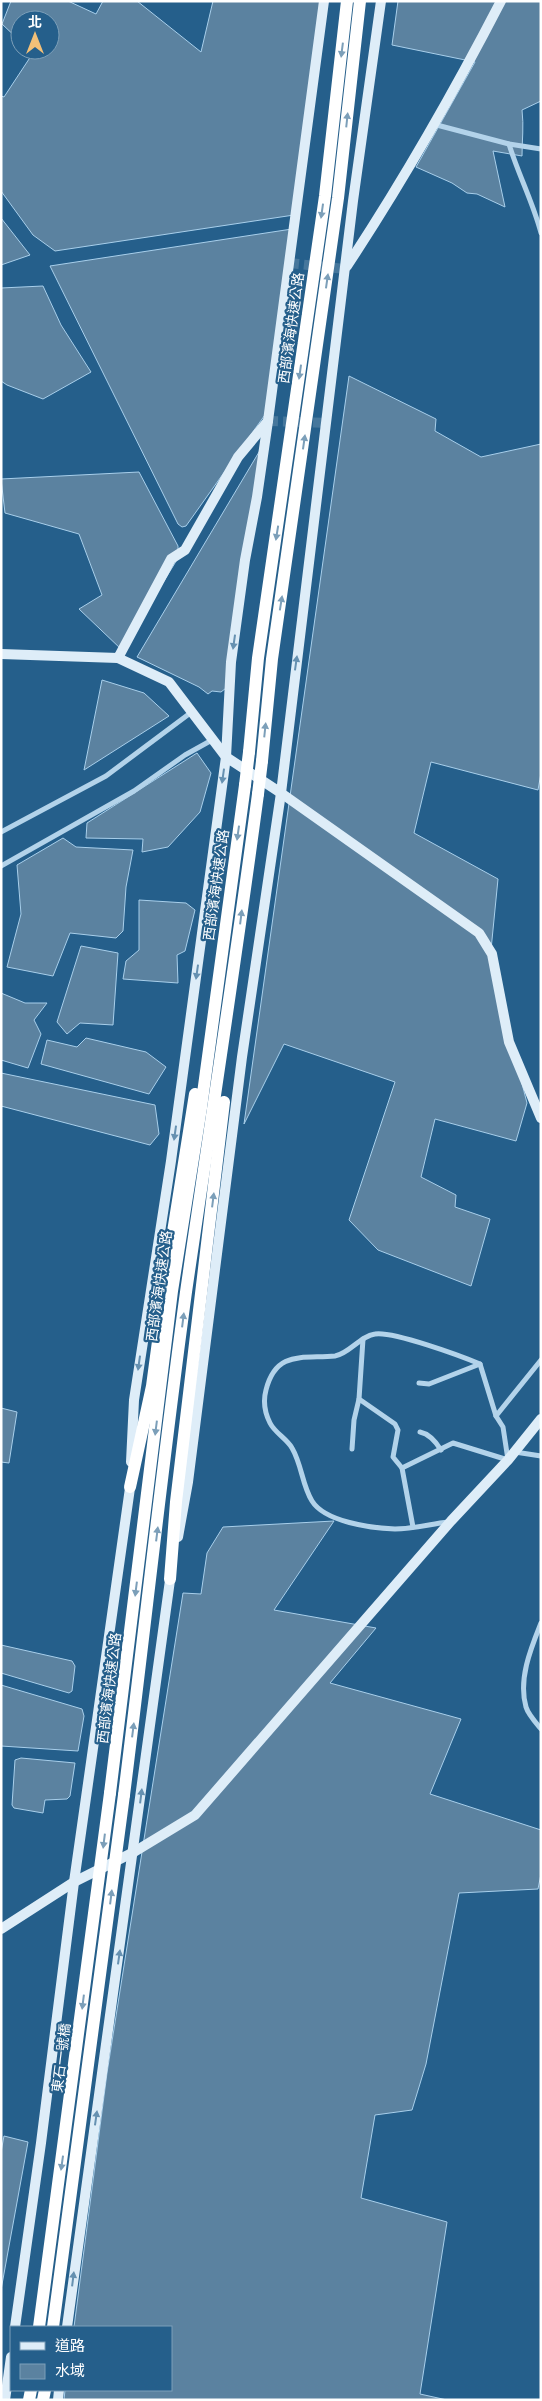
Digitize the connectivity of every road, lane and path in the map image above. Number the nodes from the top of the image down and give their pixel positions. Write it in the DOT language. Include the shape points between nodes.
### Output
graph roads {
  1 [pos="324,1"];
  2 [pos="347,1"];
  3 [pos="360,1"];
  4 [pos="382,1"];
  5 [pos="500,1"];
  6 [pos="433,124"];
  7 [pos="509,144"];
  8 [pos="541,149"];
  9 [pos="541,233"];
  10 [pos="345,269"];
  11 [pos="268,421"];
  12 [pos="1,654"];
  13 [pos="118,658"];
  14 [pos="195,714"];
  15 [pos="211,738"];
  16 [pos="226,757"];
  17 [pos="281,793"];
  18 [pos="1,832"];
  19 [pos="1,866"];
  20 [pos="220,969"];
  21 [pos="234,972"];
  22 [pos="541,1118"];
  23 [pos="363,1339"];
  24 [pos="541,1360"];
  25 [pos="480,1364"];
  26 [pos="535,1367"];
  27 [pos="541,1371"];
  28 [pos="419,1383"];
  29 [pos="359,1399"];
  30 [pos="496,1416"];
  31 [pos="541,1419"];
  32 [pos="420,1432"];
  33 [pos="352,1449"];
  34 [pos="440,1450"];
  35 [pos="511,1456"];
  36 [pos="541,1456"];
  37 [pos="402,1468"];
  38 [pos="130,1487"];
  39 [pos="451,1522"];
  40 [pos="413,1527"];
  41 [pos="170,1578"];
  42 [pos="541,1623"];
  43 [pos="541,1729"];
  44 [pos="110,1793"];
  45 [pos="124,1795"];
  46 [pos="134,1852"];
  47 [pos="74,1882"];
  48 [pos="1,1929"];
  49 [pos="15,2326"];
  50 [pos="39,2326"];
  51 [pos="53,2326"];
  52 [pos="67,2326"];
  53 [pos="10,2363"];
  54 [pos="5,2400"];
  1 -- 11 [label="street"];
  2 -- 20 [label="highway, 西部濱海快速公路, one-way, bridge" via="325,196 258,658"];
  21 -- 3 [label="highway, 西部濱海快速公路, one-way, bridge" via="273,651 338,198"];
  4 -- 10 [label="street"];
  5 -- 6 [label="street"];
  6 -- 7 [label="street"];
  6 -- 10 [label="street"];
  7 -- 8 [label="street"];
  7 -- 9 [label="street"];
  17 -- 10 [label="street, one-way"];
  11 -- 13 [label="street" via="238,457 185,550 171,559"];
  11 -- 16 [label="street, one-way" via="230,672"];
  12 -- 13 [label="street"];
  13 -- 14 [label="street" via="169,682"];
  14 -- 15 [label="street"];
  14 -- 18 [label="street" via="106,776"];
  15 -- 16 [label="street"];
  15 -- 19 [label="street" via="134,791"];
  16 -- 17 [label="street"];
  16 -- 38 [label="street, one-way" via="171,1161 134,1400"];
  17 -- 22 [label="street" via="479,933 492,954 509,1042"];
  17 -- 41 [label="street" via="242,1057 188,1482"];
  20 -- 38 [label="highway" via="191,1114 152,1386"];
  20 -- 44 [label="highway, 西部濱海快速公路, one-way" via="172,1291"];
  41 -- 21 [label="highway, one-way" via="222,1122"];
  45 -- 21 [label="highway, 西部濱海快速公路, one-way" via="186,1292"];
  23 -- 25 [label="street" via="375,1334 392,1335"];
  23 -- 29 [label="street"];
  23 -- 40 [label="street" via="339,1355 289,1359 279,1364 269,1378 264,1396 266,1413 270,1425 292,1446 305,1488 319,1512 341,1521"];
  24 -- 26 [label="street"];
  25 -- 28 [label="street" via="429,1384"];
  25 -- 30 [label="street"];
  26 -- 27 [label="street"];
  26 -- 30 [label="street"];
  29 -- 33 [label="street"];
  29 -- 37 [label="street" via="395,1424 398,1430 393,1456"];
  30 -- 35 [label="street" via="503,1427"];
  31 -- 35 [label="street"];
  32 -- 34 [label="street" via="436,1442"];
  34 -- 35 [label="street" via="453,1443"];
  34 -- 37 [label="street"];
  35 -- 36 [label="street"];
  35 -- 39 [label="street"];
  37 -- 40 [label="street"];
  38 -- 47 [label="street"];
  39 -- 40 [label="street"];
  39 -- 46 [label="street" via="195,1815"];
  46 -- 41 [label="street, one-way"];
  42 -- 43 [label="street" via="525,1675 524,1693 526,1708"];
  44 -- 50 [label="highway, 東石一號橋, one-way, bridge"];
  51 -- 45 [label="highway, 東石一號橋, one-way, bridge"];
  46 -- 47 [label="street"];
  52 -- 46 [label="street, one-way"];
  47 -- 48 [label="street"];
  47 -- 49 [label="street"];
  53 -- 54 [label="street"];
}
